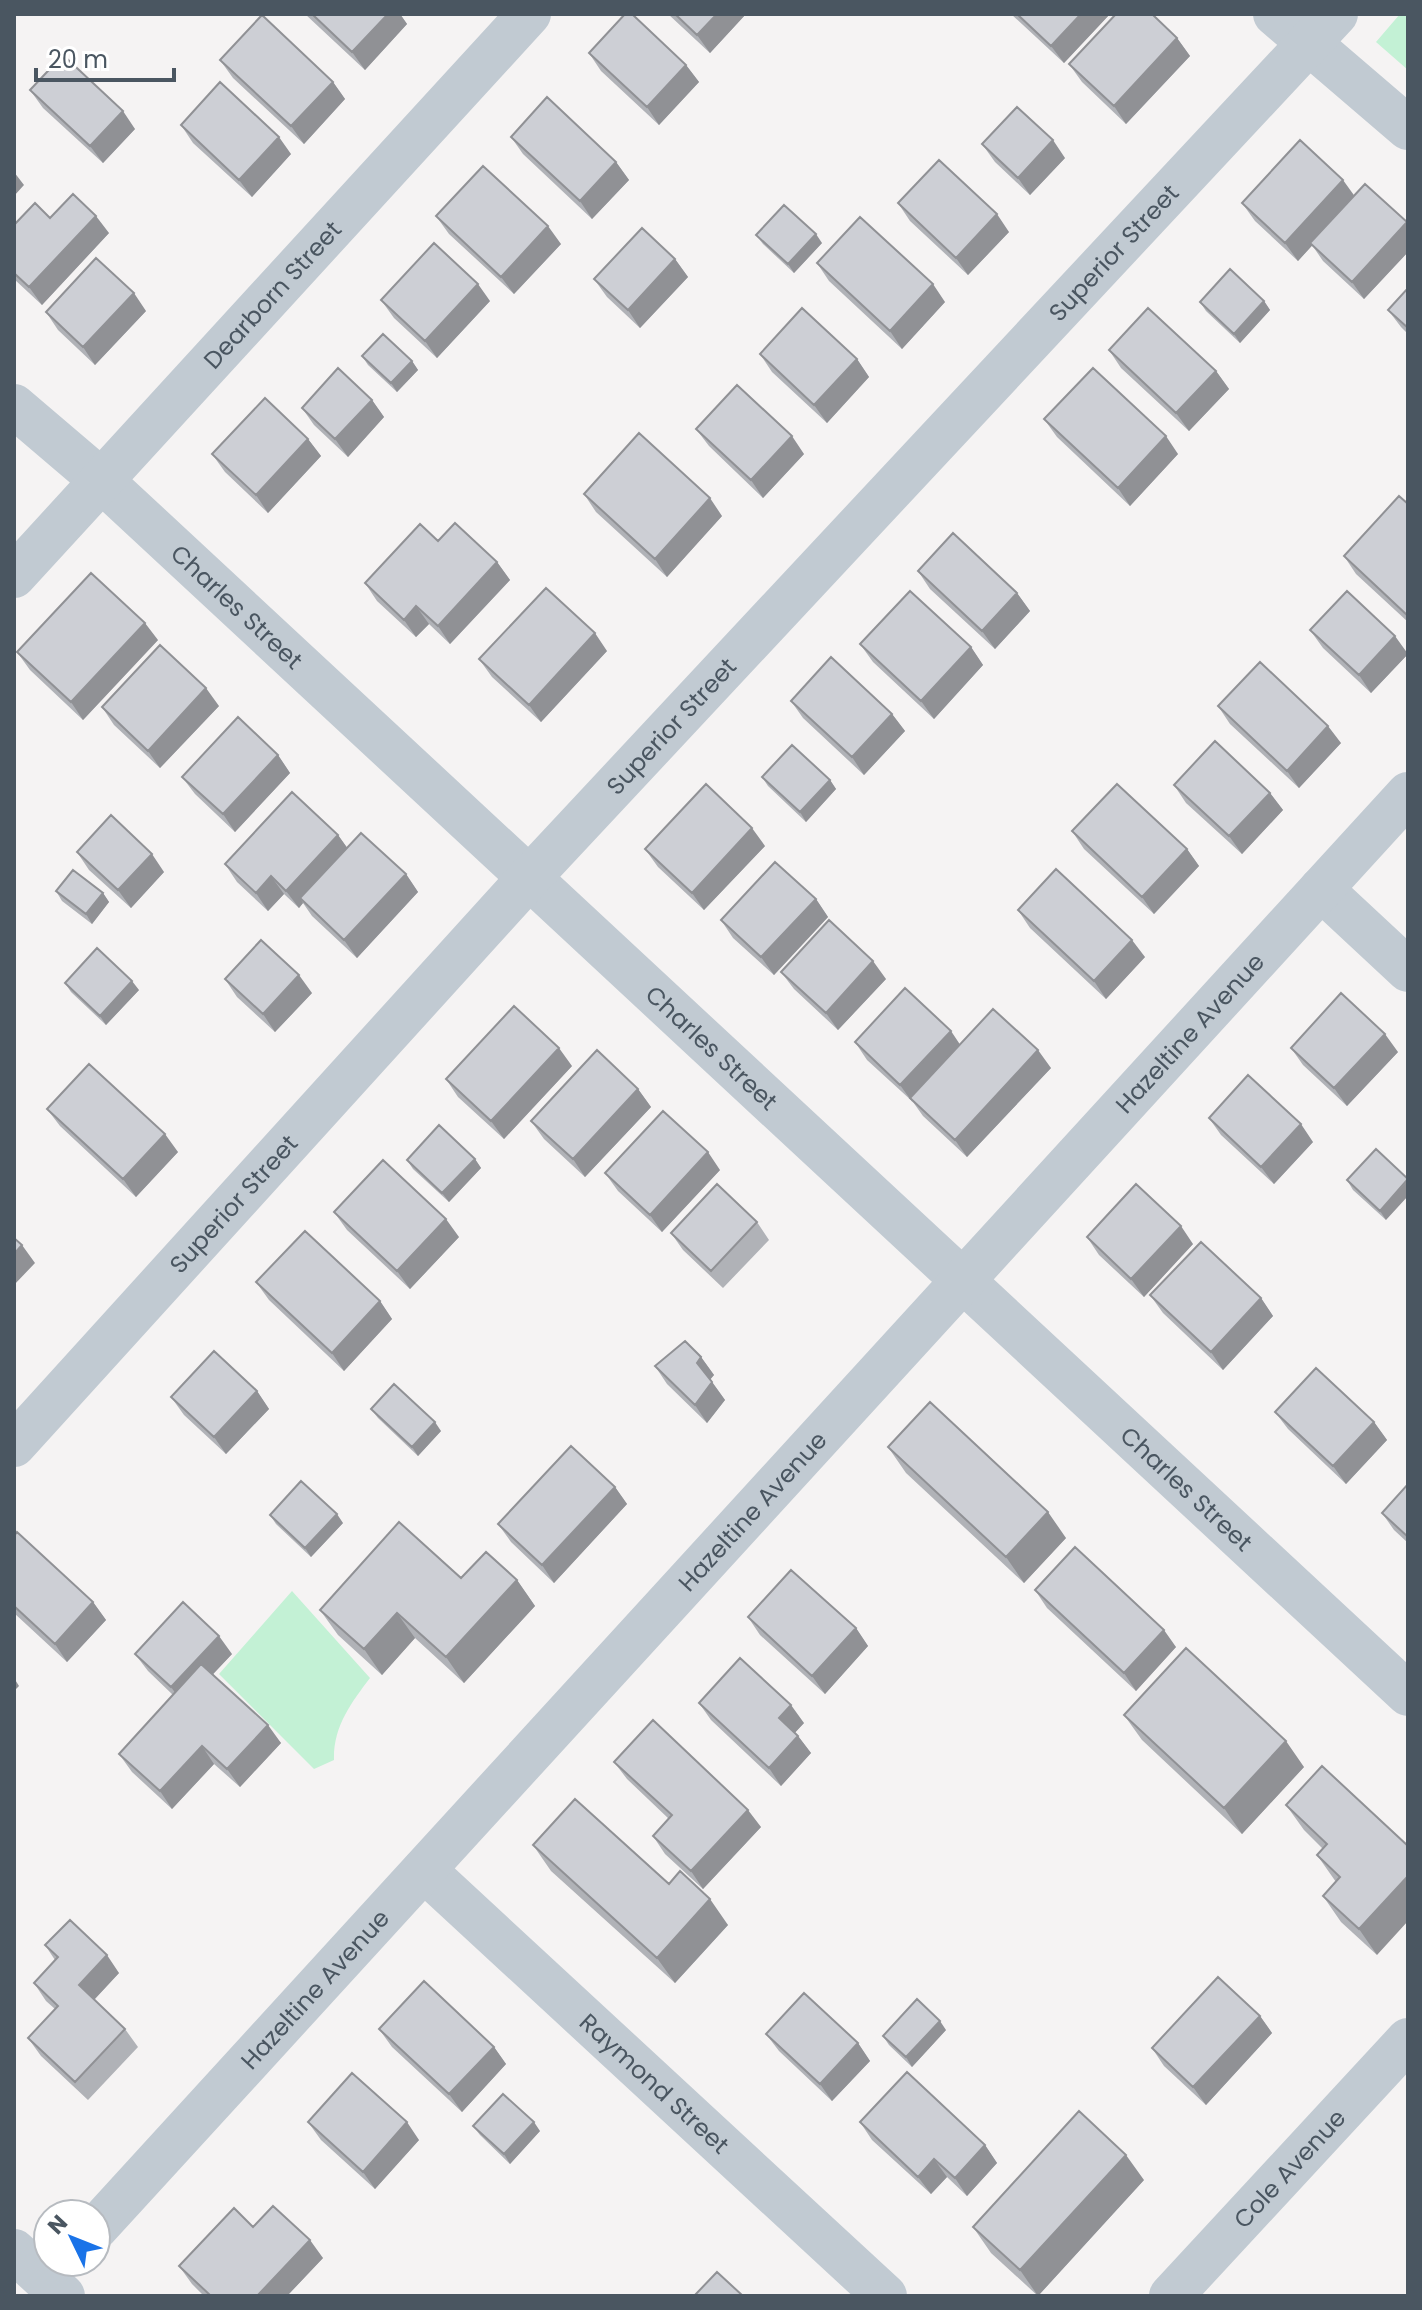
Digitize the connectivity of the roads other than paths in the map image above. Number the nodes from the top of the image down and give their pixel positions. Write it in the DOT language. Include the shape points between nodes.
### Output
graph roads {
  1 [pos="529,14"];
  2 [pos="1275,14"];
  3 [pos="1323,28"];
  4 [pos="1408,128"];
  5 [pos="14,406"];
  6 [pos="102,481"];
  7 [pos="14,576"];
  8 [pos="1408,794"];
  9 [pos="528,879"];
  10 [pos="1321,889"];
  11 [pos="1408,970"];
  12 [pos="962,1280"];
  13 [pos="14,1445"];
  14 [pos="1408,1694"];
  15 [pos="424,1870"];
  16 [pos="1408,2040"];
  17 [pos="112,2211"];
  18 [pos="14,2251"];
  19 [pos="52,2284"];
  20 [pos="885,2296"];
  21 [pos="1171,2296"];
  1 -- 6 [label="street, Dearborn Street"];
  2 -- 3 [label="street"];
  3 -- 4 [label="street"];
  3 -- 9 [label="street, Superior Street"];
  5 -- 6 [label="street, Charles Street"];
  6 -- 7 [label="street, Dearborn Street"];
  6 -- 9 [label="street, Charles Street"];
  8 -- 10 [label="street, Hazeltine Avenue"];
  9 -- 12 [label="street, Charles Street"];
  9 -- 13 [label="street, Superior Street"];
  10 -- 11 [label="street"];
  10 -- 12 [label="street, Hazeltine Avenue"];
  12 -- 14 [label="street, Charles Street"];
  12 -- 15 [label="street, Hazeltine Avenue"];
  15 -- 17 [label="street, Hazeltine Avenue"];
  15 -- 20 [label="street, Raymond Street"];
  16 -- 21 [label="street, Cole Avenue"];
  18 -- 19 [label="street"];
}
